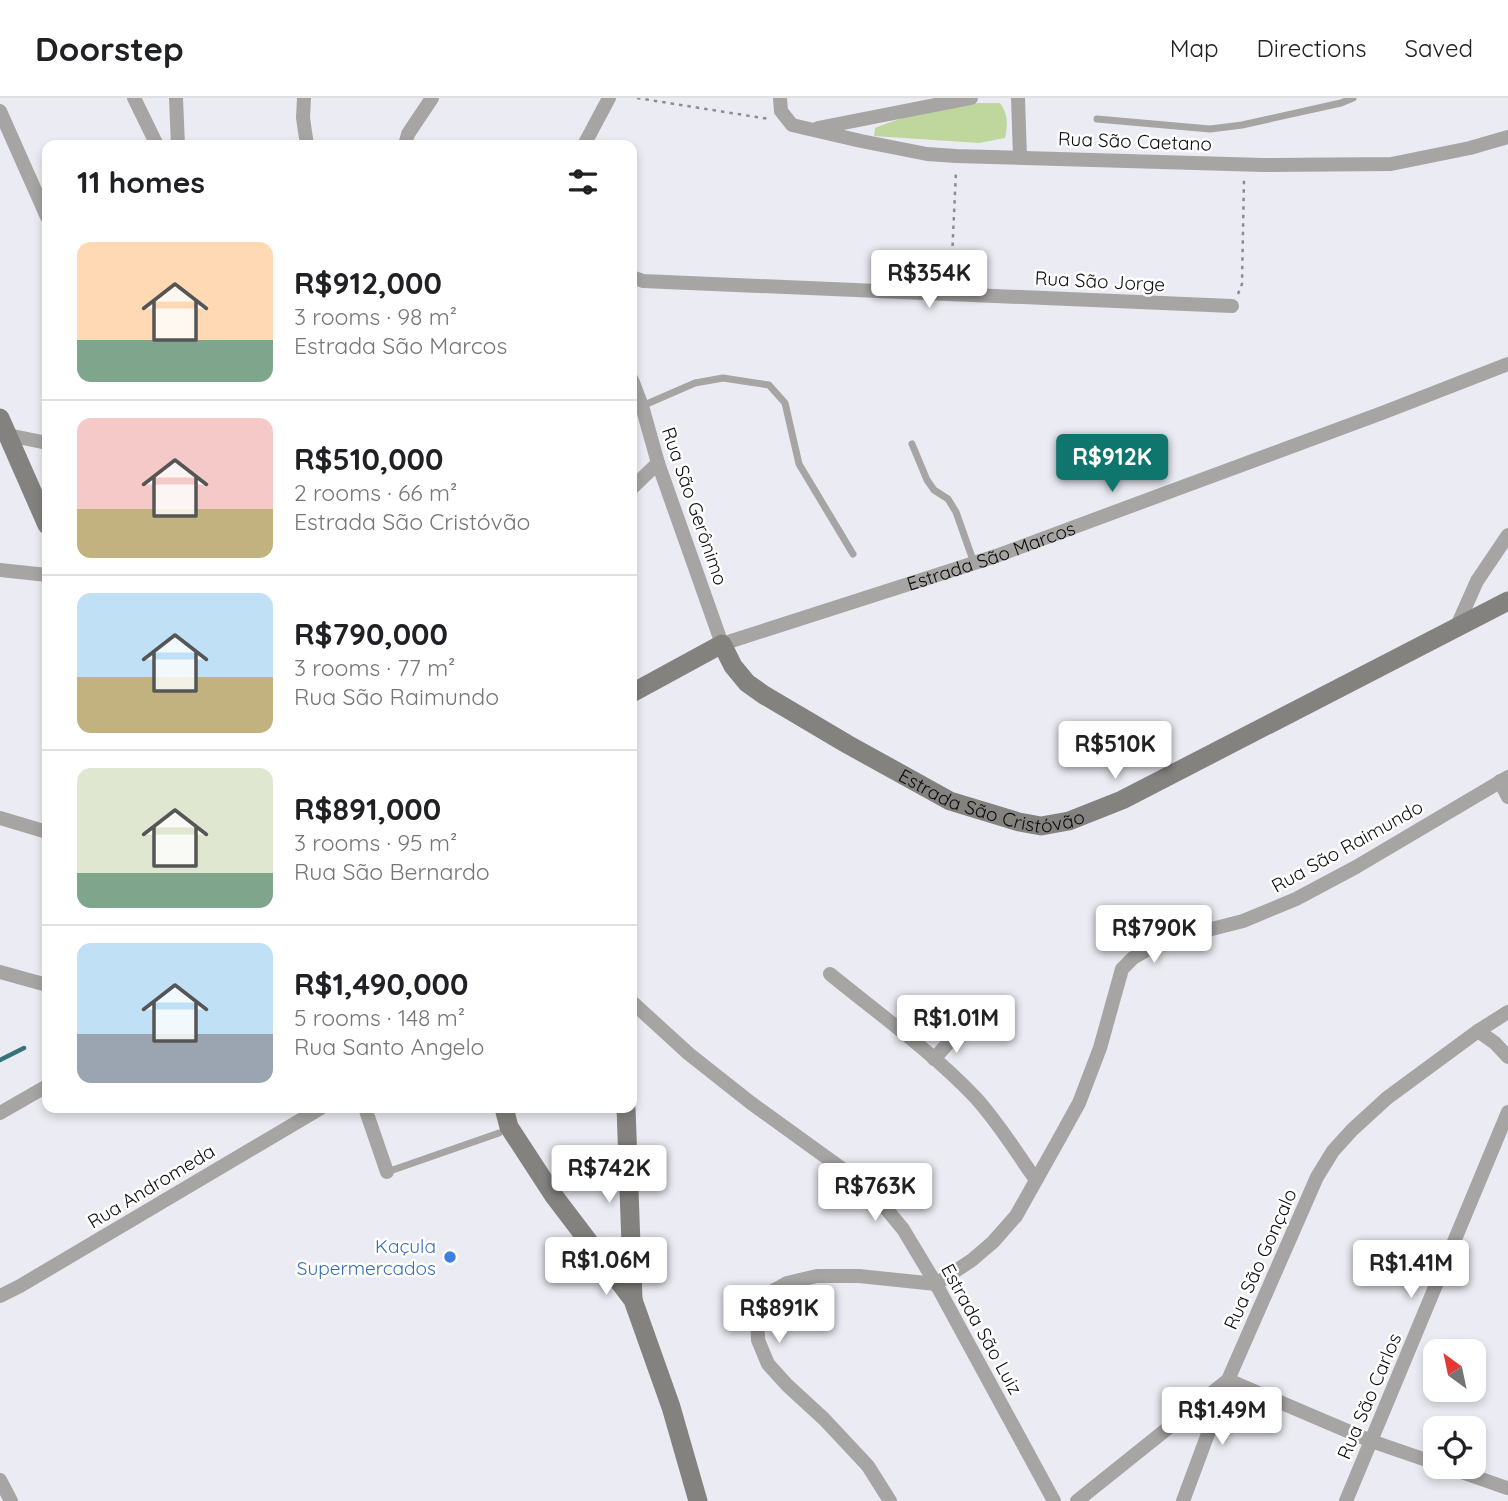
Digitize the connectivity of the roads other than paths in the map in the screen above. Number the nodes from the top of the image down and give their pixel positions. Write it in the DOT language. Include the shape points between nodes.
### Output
graph roads {
  1 [pos="134,98"];
  2 [pos="176,98"];
  3 [pos="304,98"];
  4 [pos="432,98"];
  5 [pos="609,98"];
  6 [pos="780,98"];
  7 [pos="971,98"];
  8 [pos="1018,98"];
  9 [pos="1353,98"];
  10 [pos="0,111"];
  11 [pos="1097,119"];
  12 [pos="813,129"];
  13 [pos="1508,137"];
  14 [pos="155,140"];
  15 [pos="178,140"];
  16 [pos="306,140"];
  17 [pos="406,140"];
  18 [pos="587,140"];
  19 [pos="1020,157"];
  20 [pos="42,206"];
  21 [pos="637,279"];
  22 [pos="1232,306"];
  23 [pos="1508,363"];
  24 [pos="637,393"];
  25 [pos="642,406"];
  26 [pos="4,427"];
  27 [pos="42,441"];
  28 [pos="912,444"];
  29 [pos="658,463"];
  30 [pos="637,483"];
  31 [pos="42,514"];
  32 [pos="1508,535"];
  33 [pos="853,554"];
  34 [pos="974,563"];
  35 [pos="0,570"];
  36 [pos="42,574"];
  37 [pos="1508,601"];
  38 [pos="1456,628"];
  39 [pos="722,644"];
  40 [pos="637,690"];
  41 [pos="1504,779"];
  42 [pos="1508,797"];
  43 [pos="0,818"];
  44 [pos="42,831"];
  45 [pos="0,972"];
  46 [pos="830,974"];
  47 [pos="42,984"];
  48 [pos="982,1005"];
  49 [pos="637,1007"];
  50 [pos="1508,1012"];
  51 [pos="1478,1031"];
  52 [pos="1508,1057"];
  53 [pos="934,1059"];
  54 [pos="42,1089"];
  55 [pos="1508,1112"];
  56 [pos="0,1113"];
  57 [pos="313,1113"];
  58 [pos="367,1113"];
  59 [pos="505,1113"];
  60 [pos="626,1113"];
  61 [pos="499,1133"];
  62 [pos="387,1172"];
  63 [pos="1036,1180"];
  64 [pos="936,1284"];
  65 [pos="0,1296"];
  66 [pos="633,1300"];
  67 [pos="1228,1380"];
  68 [pos="1371,1441"];
  69 [pos="1423,1459"];
  70 [pos="1484,1479"];
  71 [pos="0,1480"];
  72 [pos="1508,1487"];
  73 [pos="11,1501"];
  74 [pos="698,1501"];
  75 [pos="890,1501"];
  76 [pos="1054,1501"];
  77 [pos="1077,1501"];
  78 [pos="1183,1501"];
  79 [pos="1346,1501"];
  80 [pos="1502,1501"];
  1 -- 14 [label="street"];
  2 -- 15 [label="street"];
  3 -- 16 [label="street"];
  4 -- 17 [label="street"];
  5 -- 18 [label="street"];
  6 -- 12 [label="street, Rua São Caetano" via="781,111 792,125"];
  7 -- 12 [label="street"];
  8 -- 19 [label="street"];
  9 -- 11 [label="lane" via="1210,129"];
  10 -- 20 [label="street"];
  12 -- 19 [label="street, Rua São Caetano" via="927,154"];
  13 -- 19 [label="street, Rua São Caetano" via="1391,164"];
  21 -- 22 [label="street, Rua São Jorge"];
  23 -- 34 [label="street, Estrada São Marcos"];
  24 -- 25 [label="street, Rua São Gerônimo"];
  25 -- 29 [label="street, Rua São Gerônimo"];
  25 -- 33 [label="lane" via="695,383 723,378 769,385 785,403 799,464"];
  26 -- 27 [label="street"];
  26 -- 31 [label="street"];
  28 -- 34 [label="lane" via="927,480 956,512"];
  29 -- 30 [label="street"];
  29 -- 39 [label="street, Rua São Gerônimo"];
  32 -- 38 [label="street" via="1477,582"];
  34 -- 39 [label="street, Estrada São Marcos"];
  35 -- 36 [label="street"];
  37 -- 38 [label="street, Estrada São Cristóvão"];
  38 -- 39 [label="street, Estrada São Cristóvão" via="1122,800 1069,821 1041,825 950,801 846,744 747,683"];
  39 -- 40 [label="street, Estrada São Marcos"];
  41 -- 42 [label="street"];
  41 -- 63 [label="street, Rua São Raimundo" via="1296,899 1243,921 1161,942 1133,958 1122,970 1079,1103"];
  43 -- 44 [label="street"];
  45 -- 47 [label="street"];
  46 -- 53 [label="street"];
  48 -- 53 [label="street"];
  49 -- 64 [label="street, Estrada São Luiz" via="689,1054 878,1199 903,1229"];
  50 -- 51 [label="street, Rua São Gonçalo"];
  51 -- 52 [label="street"];
  51 -- 67 [label="street, Rua São Gonçalo" via="1387,1098 1333,1151 1317,1177"];
  53 -- 63 [label="street" via="989,1113"];
  54 -- 56 [label="street"];
  55 -- 68 [label="street, Rua São Carlos"];
  57 -- 65 [label="street, Rua Andromeda"];
  58 -- 62 [label="street"];
  59 -- 66 [label="street" via="554,1196"];
  60 -- 66 [label="street"];
  61 -- 62 [label="lane"];
  63 -- 64 [label="street, Rua São Raimundo" via="1016,1216 993,1242"];
  64 -- 75 [label="street" via="817,1276 769,1293 757,1310 758,1340 768,1364 868,1466"];
  64 -- 76 [label="street, Estrada São Luiz"];
  66 -- 74 [label="street"];
  67 -- 68 [label="street"];
  67 -- 77 [label="street, Rua São Gonçalo"];
  67 -- 78 [label="street"];
  68 -- 69 [label="street"];
  68 -- 79 [label="street, Rua São Carlos"];
  70 -- 72 [label="street"];
  71 -- 73 [label="street"];
  72 -- 80 [label="street"];
}
